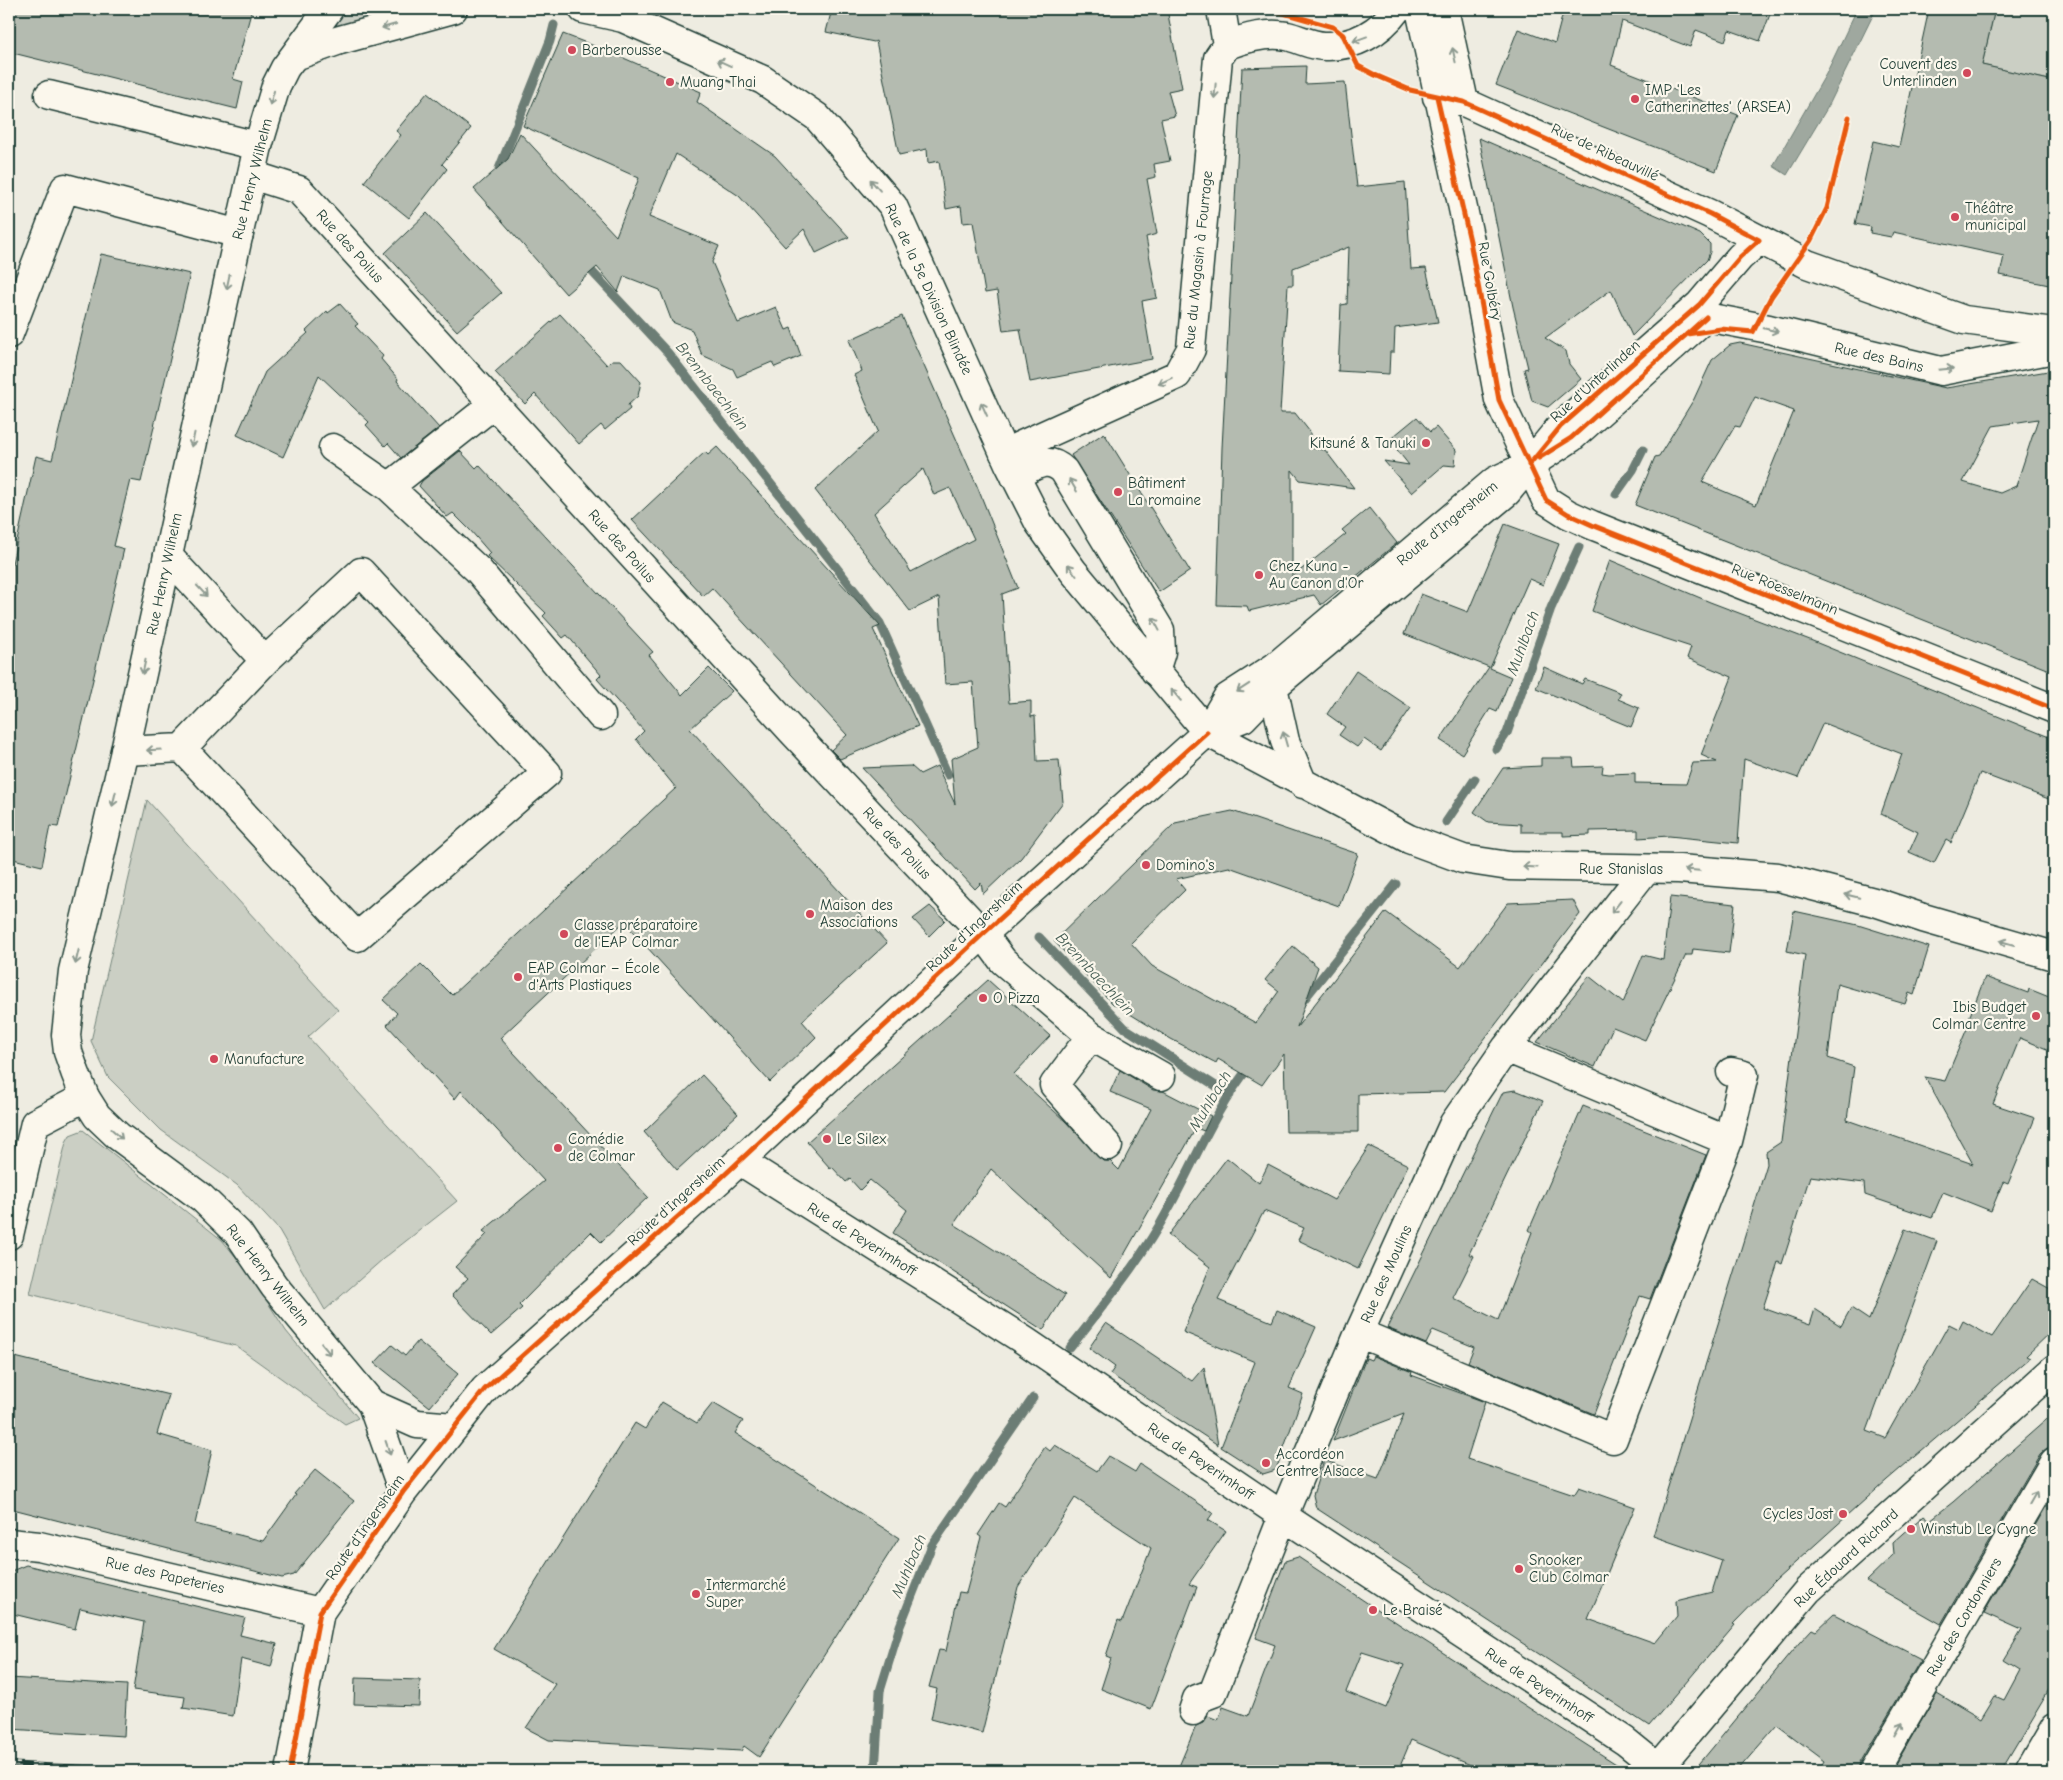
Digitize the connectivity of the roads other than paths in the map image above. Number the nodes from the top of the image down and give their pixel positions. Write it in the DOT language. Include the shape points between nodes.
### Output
graph roads {
  1 [pos="329,9"];
  2 [pos="453,9"];
  3 [pos="583,9"];
  4 [pos="1221,9"];
  5 [pos="1397,9"];
  6 [pos="1420,9"];
  7 [pos="1444,9"];
  8 [pos="614,14"];
  9 [pos="1227,45"];
  10 [pos="295,56"];
  11 [pos="48,95"];
  12 [pos="1437,97"];
  13 [pos="1464,102"];
  14 [pos="258,146"];
  15 [pos="252,175"];
  16 [pos="239,234"];
  17 [pos="1758,240"];
  18 [pos="1706,318"];
  19 [pos="2054,324"];
  20 [pos="2014,328"];
  21 [pos="2054,332"];
  22 [pos="9,334"];
  23 [pos="2054,350"];
  24 [pos="494,404"];
  25 [pos="333,448"];
  26 [pos="1010,465"];
  27 [pos="1529,465"];
  28 [pos="389,487"];
  29 [pos="168,556"];
  30 [pos="265,661"];
  31 [pos="1155,671"];
  32 [pos="1273,688"];
  33 [pos="2054,709"];
  34 [pos="601,716"];
  35 [pos="1207,732"];
  36 [pos="182,748"];
  37 [pos="125,752"];
  38 [pos="1303,784"];
  39 [pos="1646,869"];
  40 [pos="983,934"];
  41 [pos="2054,956"];
  42 [pos="1090,1036"];
  43 [pos="1506,1048"];
  44 [pos="1731,1072"];
  45 [pos="1162,1076"];
  46 [pos="85,1098"];
  47 [pos="1728,1141"];
  48 [pos="1108,1146"];
  49 [pos="740,1161"];
  50 [pos="9,1235"];
  51 [pos="1359,1333"];
  52 [pos="2054,1369"];
  53 [pos="372,1404"];
  54 [pos="455,1427"];
  55 [pos="2054,1462"];
  56 [pos="403,1492"];
  57 [pos="1282,1516"];
  58 [pos="9,1543"];
  59 [pos="320,1612"];
  60 [pos="1193,1711"];
  61 [pos="2054,1728"];
  62 [pos="1660,1770"];
  63 [pos="290,1771"];
  64 [pos="1874,1771"];
  65 [pos="2029,1771"];
  1 -- 10 [label="street, Rue Henry Wilhelm"];
  2 -- 10 [label="street, one-way" via="340,40"];
  3 -- 8 [label="street"];
  4 -- 9 [label="street"];
  5 -- 9 [label="street, one-way" via="1377,31 1360,40 1325,46 1287,36 1252,36"];
  6 -- 12 [label="street, Rue Golbéry"];
  13 -- 7 [label="street, one-way"];
  26 -- 8 [label="street, Rue de la 5e Division Blindée, one-way" via="893,206 818,117 763,80"];
  9 -- 26 [label="street, Rue du Magasin à Fourrage, one-way" via="1218,58 1191,350 1178,376"];
  10 -- 14 [label="street, Rue Henry Wilhelm, one-way" via="276,86"];
  11 -- 14 [label="street"];
  12 -- 13 [label="street, Rue de Ribeauvillé"];
  12 -- 27 [label="street, Rue Golbéry" via="1470,241 1499,400"];
  13 -- 17 [label="street, Rue de Ribeauvillé" via="1710,214"];
  14 -- 15 [label="street, Rue Henry Wilhelm"];
  15 -- 16 [label="street, Rue Henry Wilhelm"];
  15 -- 24 [label="street, Rue des Poilus" via="299,190"];
  16 -- 22 [label="street" via="65,188"];
  16 -- 29 [label="street, Rue Henry Wilhelm, one-way"];
  17 -- 18 [label="street, Rue d'Unterlinden" via="1756,258"];
  17 -- 20 [label="street" via="1806,264 1964,320"];
  17 -- 27 [label="street, Rue d'Unterlinden" via="1699,305 1561,426"];
  18 -- 23 [label="street, Rue des Bains, one-way" via="1769,329 1941,371"];
  18 -- 27 [label="street, Rue d'Unterlinden" via="1571,438"];
  19 -- 20 [label="street"];
  20 -- 21 [label="street"];
  24 -- 28 [label="street"];
  24 -- 40 [label="street, Rue des Poilus" via="791,730"];
  25 -- 28 [label="street"];
  31 -- 26 [label="street, Rue de la 5e Division Blindée, one-way" via="1073,571 1039,523"];
  31 -- 26 [label="street, one-way" via="1161,652 1160,630 1064,471 1056,462"];
  27 -- 32 [label="street, Route d'Ingersheim" via="1507,492"];
  27 -- 33 [label="street, Rue Roesselmann" via="1546,500 1568,514"];
  27 -- 35 [label="street, Route d'Ingersheim, one-way" via="1495,481 1275,667 1227,698"];
  28 -- 34 [label="street" via="478,570"];
  29 -- 30 [label="street, one-way"];
  29 -- 37 [label="street, Rue Henry Wilhelm, one-way"];
  30 -- 36 [label="street"];
  30 -- 36 [label="street" via="361,572 548,773 357,937"];
  35 -- 31 [label="street, Rue de la 5e Division Blindée, one-way"];
  32 -- 35 [label="street, Route d'Ingersheim" via="1243,718"];
  38 -- 32 [label="street, one-way" via="1284,741"];
  35 -- 38 [label="street, Rue Stanislas"];
  35 -- 40 [label="street, Route d'Ingersheim"];
  36 -- 37 [label="street, one-way"];
  37 -- 46 [label="street, Rue Henry Wilhelm, one-way" via="73,971 67,1011 68,1052"];
  39 -- 38 [label="street, Rue Stanislas, one-way" via="1518,867 1463,859 1409,839"];
  41 -- 39 [label="street, Rue Stanislas, one-way" via="1878,903 1778,877"];
  39 -- 43 [label="street, Rue des Moulins, one-way"];
  40 -- 42 [label="street, Rue des Poilus" via="1003,961"];
  40 -- 49 [label="street, Route d'Ingersheim"];
  42 -- 45 [label="street, Rue des Poilus"];
  42 -- 48 [label="street" via="1054,1085"];
  43 -- 47 [label="street"];
  43 -- 51 [label="street, Rue des Moulins" via="1454,1123"];
  44 -- 47 [label="street" via="1744,1075"];
  46 -- 50 [label="street" via="35,1123"];
  46 -- 53 [label="street, Rue Henry Wilhelm, one-way" via="118,1136 202,1198 238,1232 274,1286"];
  47 -- 51 [label="street" via="1613,1439"];
  49 -- 54 [label="street, Route d'Ingersheim" via="485,1389"];
  49 -- 57 [label="street, Rue de Peyerimhoff" via="1024,1341"];
  51 -- 57 [label="street, Rue des Moulins"];
  52 -- 62 [label="street, Rue Édouard Richard" via="1808,1590"];
  53 -- 54 [label="street, Rue Henry Wilhelm" via="417,1424"];
  53 -- 56 [label="street, Rue Henry Wilhelm, one-way"];
  54 -- 56 [label="street, Route d'Ingersheim"];
  64 -- 55 [label="street, Rue des Cordonniers, one-way"];
  56 -- 59 [label="street, Route d'Ingersheim"];
  57 -- 60 [label="street, Rue des Moulins" via="1213,1694 1197,1700"];
  57 -- 62 [label="street, Rue de Peyerimhoff" via="1625,1741"];
  58 -- 59 [label="street, Rue des Papeteries" via="39,1546"];
  59 -- 63 [label="street, Route d'Ingersheim"];
  61 -- 65 [label="street"];
}
